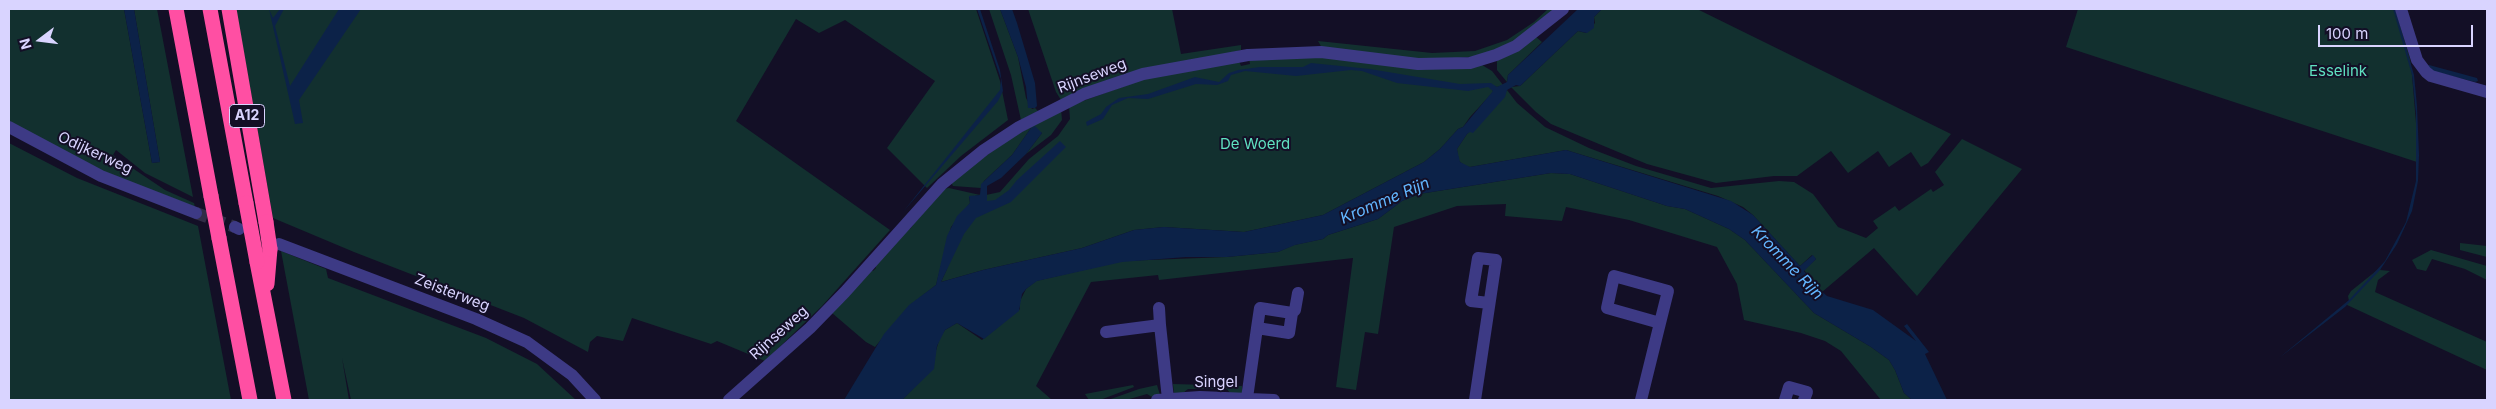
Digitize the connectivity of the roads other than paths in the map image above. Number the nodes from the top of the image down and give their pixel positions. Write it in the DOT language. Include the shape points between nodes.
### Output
graph roads {
  1 [pos="176,9"];
  2 [pos="210,9"];
  3 [pos="229,9"];
  4 [pos="1562,9"];
  5 [pos="2401,9"];
  6 [pos="2487,92"];
  7 [pos="9,128"];
  8 [pos="196,212"];
  9 [pos="275,247"];
  10 [pos="1298,293"];
  11 [pos="265,298"];
  12 [pos="1489,303"];
  13 [pos="1159,308"];
  14 [pos="1292,313"];
  15 [pos="1660,323"];
  16 [pos="1160,326"];
  17 [pos="1257,328"];
  18 [pos="1106,332"];
  19 [pos="1247,398"];
  20 [pos="1163,399"];
  21 [pos="250,400"];
  22 [pos="284,400"];
  23 [pos="595,400"];
  24 [pos="728,400"];
  25 [pos="1274,400"];
  26 [pos="1475,400"];
  27 [pos="1641,400"];
  28 [pos="1785,400"];
  29 [pos="1804,400"];
  1 -- 21 [label="highway, bridge"];
  2 -- 11 [label="highway, A12, bridge"];
  3 -- 9 [label="highway, A12, bridge" via="266,222"];
  4 -- 24 [label="street, Rijnseweg" via="1516,46 1470,63 1418,64 1321,52 1248,55 1143,74 1084,94 1037,116 984,150 942,184 810,328"];
  5 -- 6 [label="street" via="2417,60 2426,72"];
  7 -- 8 [label="street, Odijkerweg" via="102,176"];
  9 -- 11 [label="highway, A12"];
  9 -- 23 [label="street, Zeisterweg" via="476,319 527,342 572,375"];
  10 -- 14 [label="street"];
  11 -- 22 [label="highway, A12"];
  12 -- 26 [label="street"];
  13 -- 16 [label="street"];
  14 -- 17 [label="street" via="1289,333"];
  14 -- 17 [label="street" via="1260,308"];
  15 -- 15 [label="street" via="1668,291 1614,276 1607,308"];
  15 -- 27 [label="street"];
  16 -- 18 [label="street"];
  16 -- 20 [label="street"];
  17 -- 19 [label="street"];
  19 -- 20 [label="street, Singel"];
  19 -- 25 [label="street, Singel"];
  28 -- 29 [label="street" via="1788,387 1806,392"];
}
